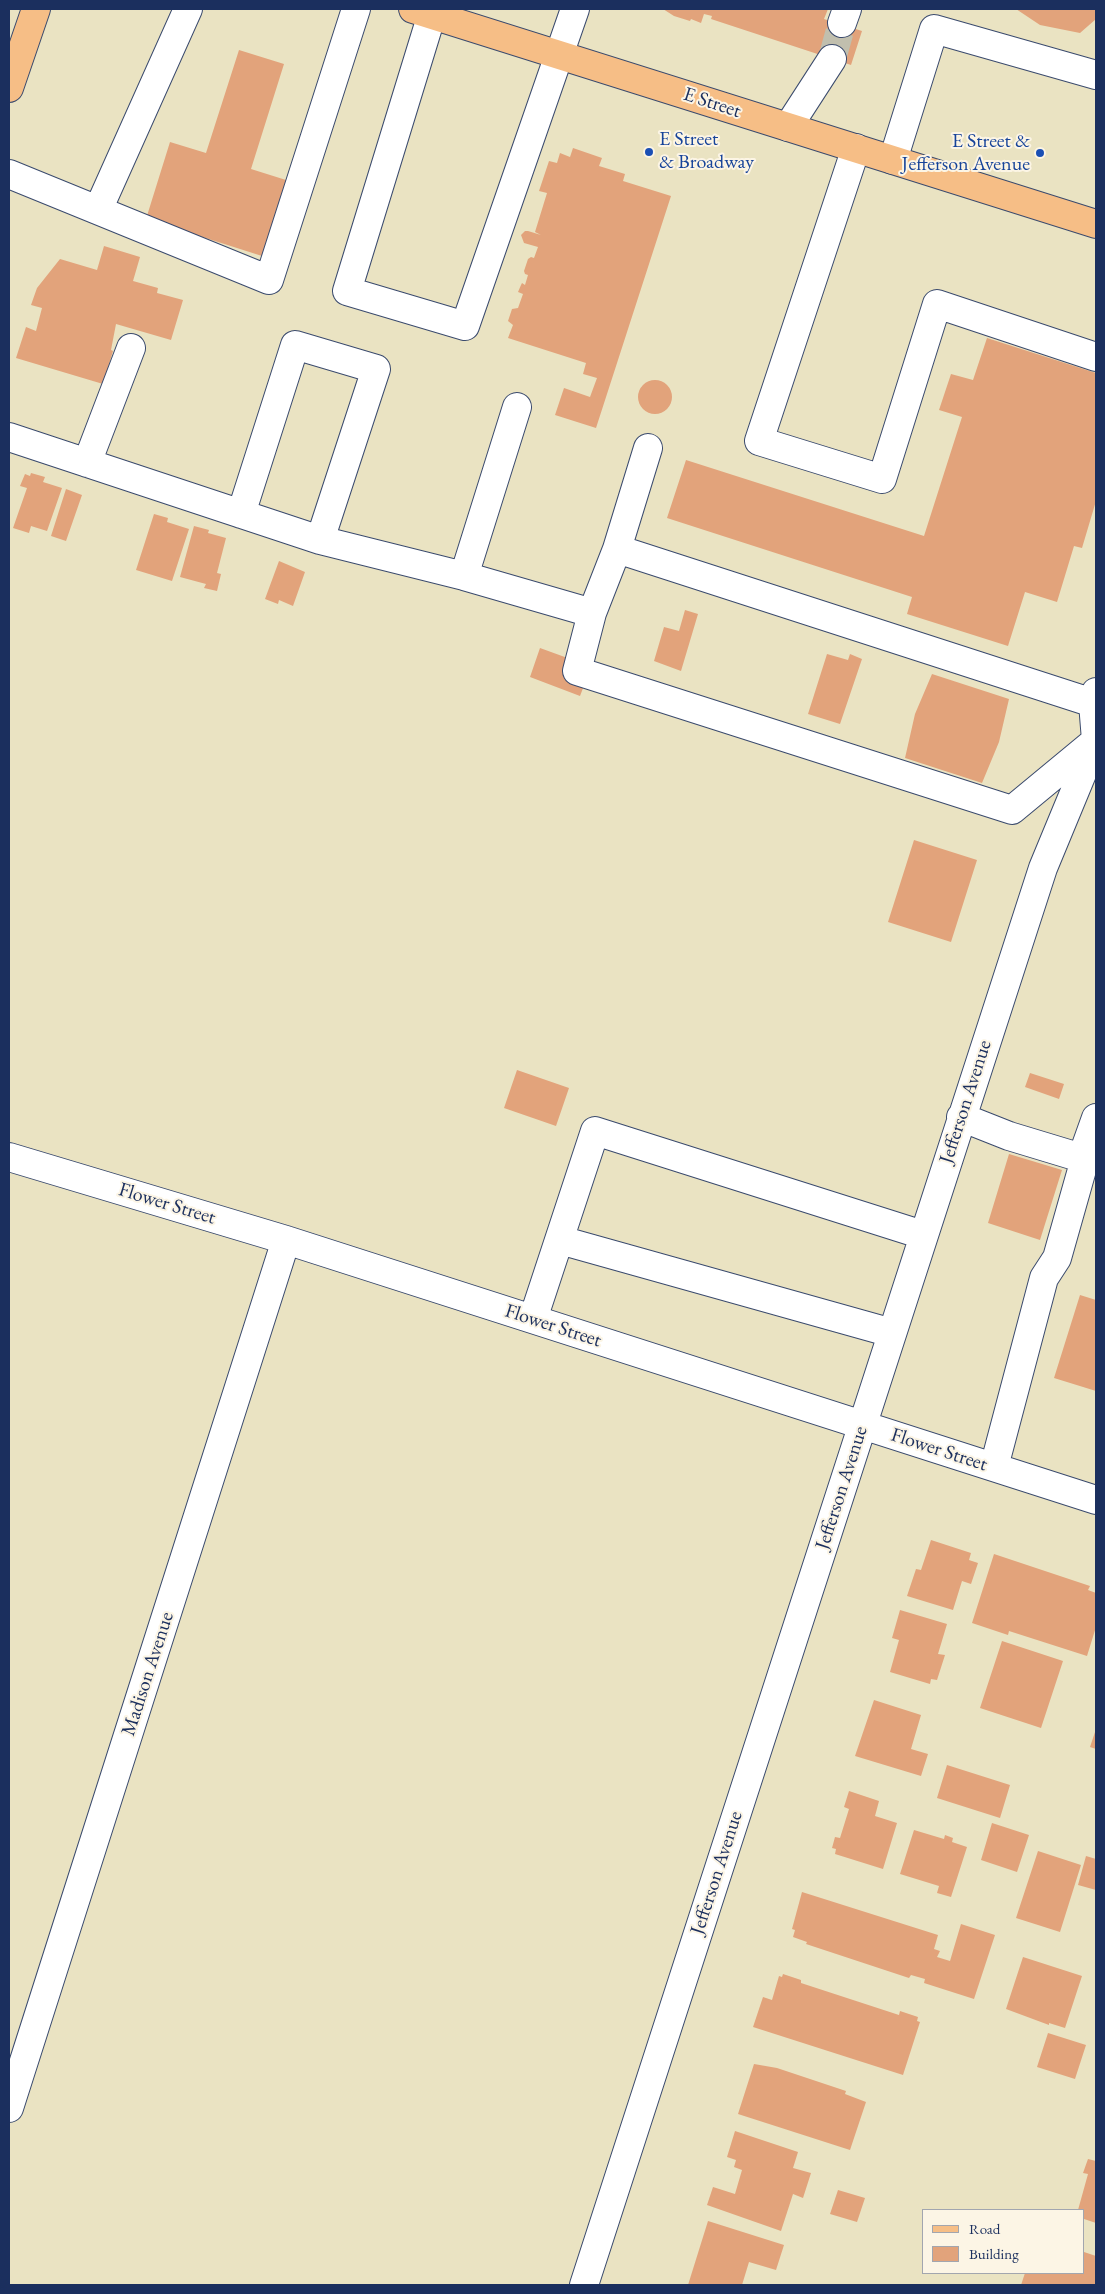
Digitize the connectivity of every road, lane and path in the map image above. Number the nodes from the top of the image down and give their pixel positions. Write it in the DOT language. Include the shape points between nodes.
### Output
graph roads {
  1 [pos="36,9"];
  2 [pos="188,9"];
  3 [pos="356,9"];
  4 [pos="575,9"];
  5 [pos="422,12"];
  6 [pos="560,55"];
  7 [pos="14,57"];
  8 [pos="832,59"];
  9 [pos="1096,76"];
  10 [pos="9,88"];
  11 [pos="788,127"];
  12 [pos="856,148"];
  13 [pos="893,160"];
  14 [pos="9,174"];
  15 [pos="98,210"];
  16 [pos="1096,224"];
  17 [pos="131,348"];
  18 [pos="1096,357"];
  19 [pos="517,407"];
  20 [pos="9,437"];
  21 [pos="648,448"];
  22 [pos="87,463"];
  23 [pos="241,514"];
  24 [pos="320,540"];
  25 [pos="617,549"];
  26 [pos="464,576"];
  27 [pos="592,613"];
  28 [pos="1095,697"];
  29 [pos="1096,740"];
  30 [pos="962,1117"];
  31 [pos="1096,1118"];
  32 [pos="9,1159"];
  33 [pos="1085,1159"];
  34 [pos="923,1235"];
  35 [pos="286,1240"];
  36 [pos="560,1240"];
  37 [pos="533,1320"];
  38 [pos="892,1333"];
  39 [pos="862,1425"];
  40 [pos="994,1467"];
  41 [pos="1096,1500"];
  42 [pos="9,2108"];
  43 [pos="584,2285"];
  1 -- 7 [label="main road"];
  2 -- 15 [label="street"];
  3 -- 15 [label="street" via="269,280"];
  4 -- 6 [label="street"];
  5 -- 6 [label="main road, E Street"];
  5 -- 6 [label="street" via="347,290 466,326"];
  6 -- 11 [label="main road, E Street"];
  7 -- 10 [label="main road"];
  8 -- 11 [label="street"];
  9 -- 13 [label="street" via="934,29"];
  11 -- 12 [label="main road, E Street"];
  12 -- 13 [label="main road, E Street"];
  12 -- 18 [label="street" via="759,441 882,479 937,304"];
  13 -- 16 [label="main road, E Street"];
  14 -- 15 [label="street"];
  17 -- 22 [label="street"];
  19 -- 26 [label="street"];
  20 -- 22 [label="street"];
  21 -- 25 [label="street"];
  22 -- 23 [label="street"];
  23 -- 24 [label="street"];
  23 -- 24 [label="street" via="295,345 376,368"];
  24 -- 26 [label="street"];
  25 -- 27 [label="street"];
  25 -- 28 [label="street"];
  26 -- 27 [label="street"];
  27 -- 29 [label="street" via="577,671 1012,810"];
  28 -- 29 [label="street, Jefferson Avenue"];
  29 -- 30 [label="street, Jefferson Avenue" via="1043,868"];
  30 -- 33 [label="street" via="1009,1136"];
  30 -- 34 [label="street, Jefferson Avenue"];
  31 -- 33 [label="street"];
  32 -- 35 [label="street, Flower Street"];
  33 -- 40 [label="street" via="1057,1258 1044,1278"];
  34 -- 36 [label="street" via="595,1131"];
  34 -- 38 [label="street, Jefferson Avenue"];
  35 -- 37 [label="street, Flower Street"];
  35 -- 42 [label="street, Madison Avenue"];
  36 -- 37 [label="street"];
  36 -- 38 [label="street"];
  37 -- 39 [label="street, Flower Street"];
  38 -- 39 [label="street, Jefferson Avenue"];
  39 -- 40 [label="street, Flower Street"];
  39 -- 43 [label="street, Jefferson Avenue"];
  40 -- 41 [label="street, Flower Street"];
}
